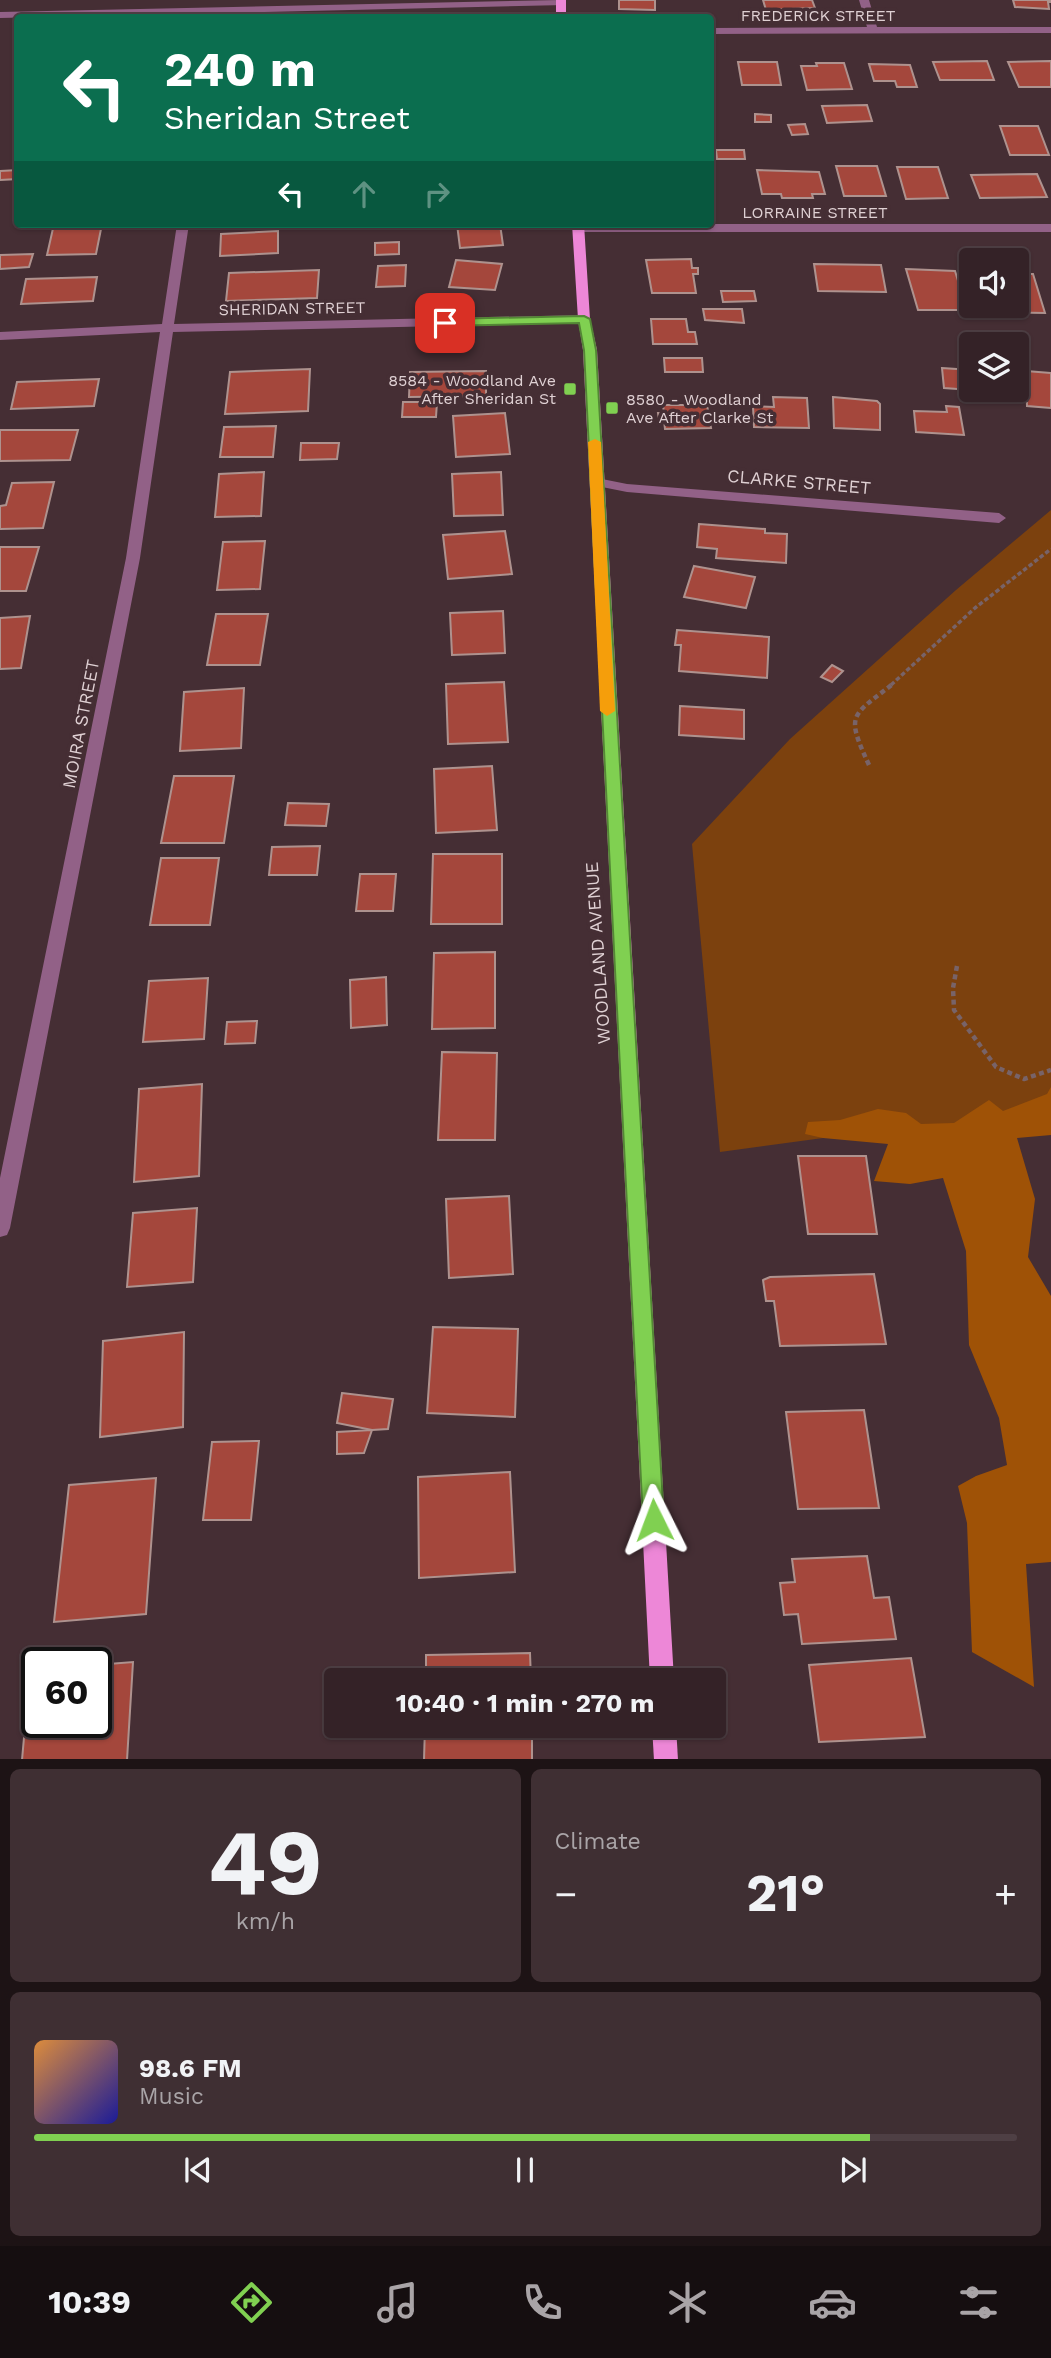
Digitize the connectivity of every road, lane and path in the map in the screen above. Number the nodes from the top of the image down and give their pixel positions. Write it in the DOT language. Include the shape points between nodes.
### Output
graph roads {
  1 [pos="864,0"];
  2 [pos="561,2"];
  3 [pos="211,14"];
  4 [pos="1051,30"];
  5 [pos="873,31"];
  6 [pos="714,32"];
  7 [pos="714,227"];
  8 [pos="182,228"];
  9 [pos="578,228"];
  10 [pos="1051,228"];
  11 [pos="584,319"];
  12 [pos="169,328"];
  13 [pos="0,336"];
  14 [pos="597,482"];
  15 [pos="999,518"];
  16 [pos="1051,549"];
  17 [pos="869,765"];
  18 [pos="957,966"];
  19 [pos="1051,1070"];
  20 [pos="0,1228"];
  21 [pos="661,1668"];
  22 [pos="665,1738"];
  23 [pos="666,1759"];
  1 -- 5 [label="street"];
  2 -- 3 [label="street"];
  4 -- 5 [label="street, FREDERICK STREET"];
  5 -- 6 [label="street, FREDERICK STREET"];
  7 -- 10 [label="street, LORRAINE STREET"];
  8 -- 12 [label="street, MOIRA STREET"];
  9 -- 11 [label="main road, WOODLAND AVENUE"];
  11 -- 12 [label="street, SHERIDAN STREET"];
  11 -- 14 [label="main road, WOODLAND AVENUE" via="590,350"];
  12 -- 13 [label="street, SHERIDAN STREET"];
  12 -- 20 [label="street, MOIRA STREET" via="133,558"];
  14 -- 15 [label="street, CLARKE STREET"];
  14 -- 21 [label="main road, WOODLAND AVENUE"];
  16 -- 17 [label="path" via="975,608 915,666 860,710 854,733"];
  18 -- 19 [label="path" via="954,1010 979,1050 996,1067 1024,1079"];
  22 -- 23 [label="main road"];
}
